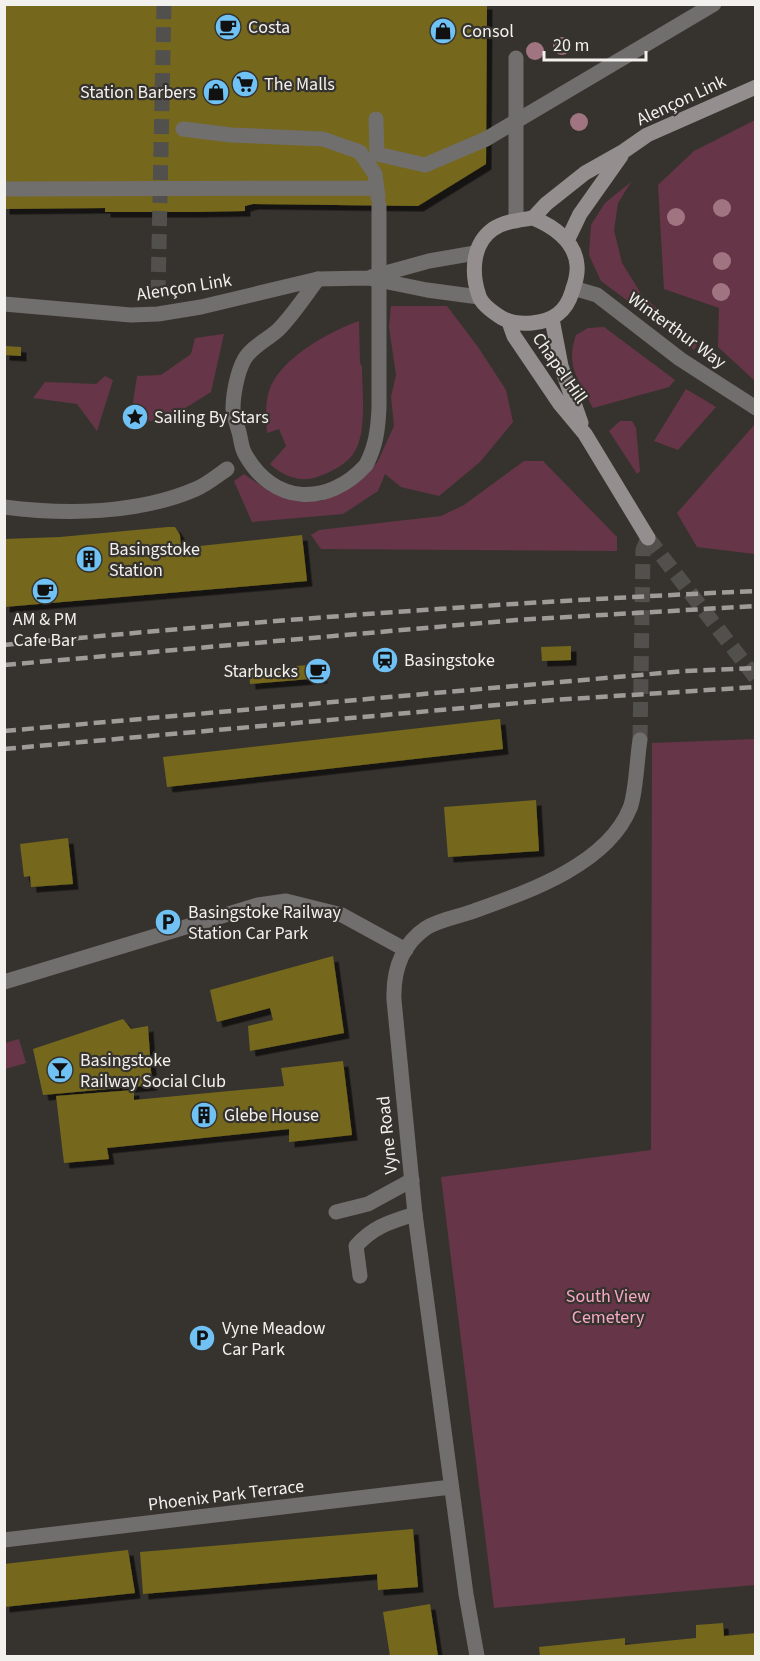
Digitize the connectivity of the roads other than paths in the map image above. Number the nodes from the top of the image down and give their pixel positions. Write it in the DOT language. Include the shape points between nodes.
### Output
graph roads {
  1 [pos="714,4"];
  2 [pos="516,58"];
  3 [pos="756,87"];
  4 [pos="375,119"];
  5 [pos="183,129"];
  6 [pos="624,151"];
  7 [pos="377,188"];
  8 [pos="4,189"];
  9 [pos="533,219"];
  10 [pos="516,221"];
  11 [pos="567,241"];
  12 [pos="475,254"];
  13 [pos="368,278"];
  14 [pos="318,279"];
  15 [pos="573,288"];
  16 [pos="479,297"];
  17 [pos="4,304"];
  18 [pos="552,319"];
  19 [pos="509,322"];
  20 [pos="756,408"];
  21 [pos="585,434"];
  22 [pos="226,469"];
  23 [pos="4,507"];
  24 [pos="648,538"];
  25 [pos="640,740"];
  26 [pos="406,950"];
  27 [pos="4,982"];
  28 [pos="412,1180"];
  29 [pos="336,1212"];
  30 [pos="415,1214"];
  31 [pos="360,1276"];
  32 [pos="451,1487"];
  33 [pos="4,1540"];
  34 [pos="477,1656"];
  1 -- 4 [label="street, bridge" via="486,139 425,165 377,154"];
  2 -- 10 [label="street"];
  3 -- 6 [label="street, Alençon Link" via="647,135"];
  5 -- 7 [label="street" via="323,139 360,152 375,174"];
  6 -- 9 [label="street, Alençon Link" via="585,173"];
  6 -- 11 [label="street, Alençon Link" via="580,214"];
  7 -- 8 [label="street"];
  7 -- 14 [label="street, bridge" via="377,437 366,465 355,477 317,495 295,494 260,476 244,452 233,411 235,390 244,360 278,330"];
  9 -- 10 [label="street"];
  9 -- 11 [label="street" via="547,224"];
  10 -- 12 [label="street" via="493,229"];
  11 -- 15 [label="street" via="578,264"];
  12 -- 13 [label="street, Alençon Link" via="429,261"];
  12 -- 16 [label="street"];
  13 -- 14 [label="street, Alençon Link"];
  13 -- 16 [label="street, Alençon Link"];
  14 -- 17 [label="street, Alençon Link" via="158,314 121,315"];
  15 -- 18 [label="street" via="570,300"];
  15 -- 20 [label="street, Winterthur Way" via="597,295 680,359"];
  16 -- 19 [label="street"];
  18 -- 19 [label="street"];
  18 -- 21 [label="street, Chapel Hill" via="561,366"];
  19 -- 21 [label="street, Chapel Hill" via="529,360"];
  21 -- 24 [label="street, Chapel Hill"];
  22 -- 23 [label="street" via="197,489 148,504 101,510"];
  25 -- 26 [label="street, Vyne Road" via="631,807 613,836 563,874 516,896 427,928"];
  26 -- 27 [label="street" via="342,915 286,901 258,905"];
  26 -- 28 [label="street, Vyne Road" via="395,973 394,1000"];
  28 -- 29 [label="street" via="368,1204"];
  28 -- 30 [label="street, Vyne Road"];
  30 -- 31 [label="street" via="382,1224 361,1240 356,1246"];
  30 -- 32 [label="street, Vyne Road"];
  32 -- 33 [label="street, Phoenix Park Terrace"];
  32 -- 34 [label="street, Vyne Road"];
}
